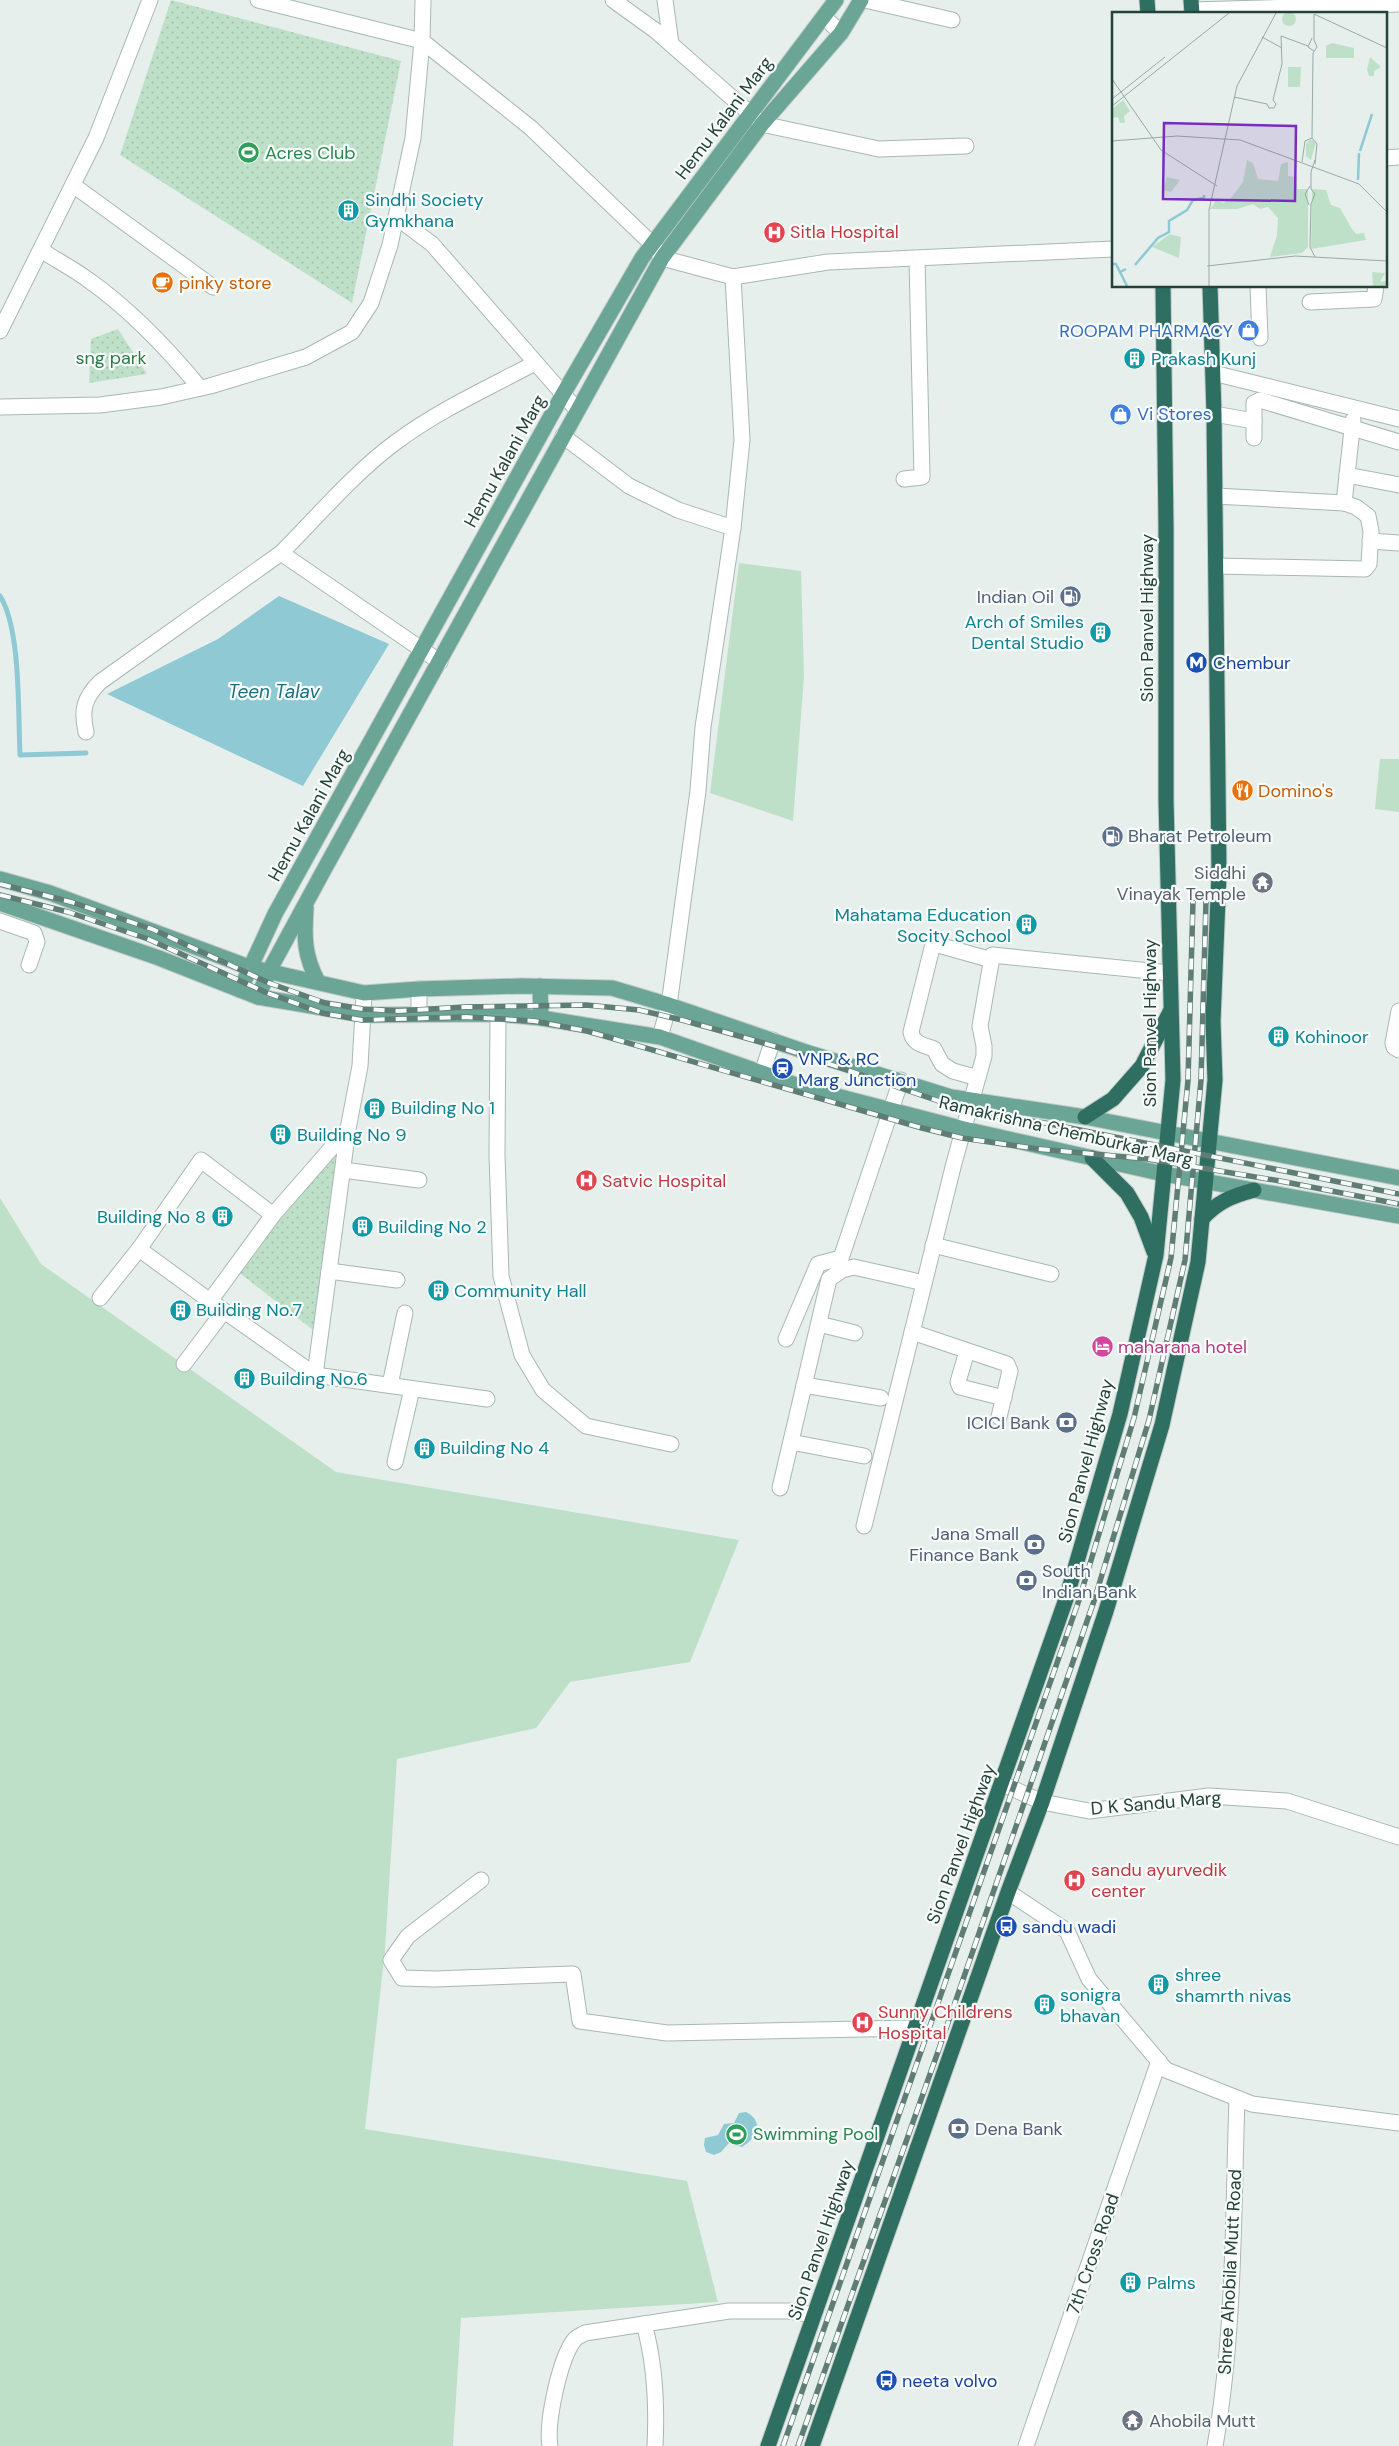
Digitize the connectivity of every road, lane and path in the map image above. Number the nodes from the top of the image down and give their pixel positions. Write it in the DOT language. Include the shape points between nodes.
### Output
graph roads {
  1 [pos="150,0"];
  2 [pos="258,0"];
  3 [pos="423,0"];
  4 [pos="613,0"];
  5 [pos="665,0"];
  6 [pos="836,0"];
  7 [pos="861,0"];
  8 [pos="865,0"];
  9 [pos="1399,4"];
  10 [pos="1191,8"];
  11 [pos="825,18"];
  12 [pos="952,20"];
  13 [pos="841,33"];
  14 [pos="422,41"];
  15 [pos="671,44"];
  16 [pos="757,120"];
  17 [pos="966,146"];
  18 [pos="1386,158"];
  19 [pos="1399,158"];
  20 [pos="73,185"];
  21 [pos="396,216"];
  22 [pos="652,244"];
  23 [pos="1112,249"];
  24 [pos="41,250"];
  25 [pos="662,258"];
  26 [pos="917,259"];
  27 [pos="733,277"];
  28 [pos="213,287"];
  29 [pos="1163,288"];
  30 [pos="1210,288"];
  31 [pos="1258,288"];
  32 [pos="1376,288"];
  33 [pos="1310,302"];
  34 [pos="0,331"];
  35 [pos="1260,338"];
  36 [pos="535,363"];
  37 [pos="1213,373"];
  38 [pos="200,388"];
  39 [pos="562,396"];
  40 [pos="0,407"];
  41 [pos="1354,408"];
  42 [pos="577,410"];
  43 [pos="1214,414"];
  44 [pos="1399,419"];
  45 [pos="1254,421"];
  46 [pos="1352,428"];
  47 [pos="563,436"];
  48 [pos="1254,438"];
  49 [pos="1399,442"];
  50 [pos="1347,476"];
  51 [pos="904,479"];
  52 [pos="1399,485"];
  53 [pos="1215,496"];
  54 [pos="1344,503"];
  55 [pos="733,528"];
  56 [pos="1370,542"];
  57 [pos="1399,543"];
  58 [pos="281,553"];
  59 [pos="1216,566"];
  60 [pos="422,650"];
  61 [pos="440,662"];
  62 [pos="86,732"];
  63 [pos="0,879"];
  64 [pos="50,893"];
  65 [pos="306,902"];
  66 [pos="0,903"];
  67 [pos="43,917"];
  68 [pos="0,921"];
  69 [pos="183,942"];
  70 [pos="992,955"];
  71 [pos="29,965"];
  72 [pos="175,965"];
  73 [pos="249,967"];
  74 [pos="269,971"];
  75 [pos="1170,973"];
  76 [pos="318,982"];
  77 [pos="540,986"];
  78 [pos="418,988"];
  79 [pos="240,990"];
  80 [pos="364,994"];
  81 [pos="258,997"];
  82 [pos="669,1005"];
  83 [pos="1171,1011"];
  84 [pos="1399,1011"];
  85 [pos="419,1014"];
  86 [pos="498,1014"];
  87 [pos="364,1015"];
  88 [pos="541,1018"];
  89 [pos="660,1037"];
  90 [pos="773,1040"];
  91 [pos="1399,1050"];
  92 [pos="762,1073"];
  93 [pos="978,1078"];
  94 [pos="901,1080"];
  95 [pos="971,1101"];
  96 [pos="892,1109"];
  97 [pos="1085,1117"];
  98 [pos="348,1129"];
  99 [pos="964,1129"];
  100 [pos="1168,1133"];
  101 [pos="1209,1141"];
  102 [pos="1092,1158"];
  103 [pos="342,1170"];
  104 [pos="1164,1174"];
  105 [pos="1399,1178"];
  106 [pos="419,1180"];
  107 [pos="1205,1182"];
  108 [pos="1254,1190"];
  109 [pos="1398,1214"];
  110 [pos="273,1215"];
  111 [pos="1202,1220"];
  112 [pos="933,1245"];
  113 [pos="139,1249"];
  114 [pos="1156,1255"];
  115 [pos="329,1271"];
  116 [pos="1051,1274"];
  117 [pos="397,1280"];
  118 [pos="924,1283"];
  119 [pos="100,1298"];
  120 [pos="210,1301"];
  121 [pos="224,1311"];
  122 [pos="405,1313"];
  123 [pos="819,1324"];
  124 [pos="855,1332"];
  125 [pos="912,1332"];
  126 [pos="786,1339"];
  127 [pos="967,1351"];
  128 [pos="184,1364"];
  129 [pos="315,1375"];
  130 [pos="390,1385"];
  131 [pos="804,1385"];
  132 [pos="412,1389"];
  133 [pos="881,1398"];
  134 [pos="1004,1398"];
  135 [pos="487,1399"];
  136 [pos="999,1417"];
  137 [pos="791,1442"];
  138 [pos="671,1444"];
  139 [pos="864,1456"];
  140 [pos="395,1462"];
  141 [pos="780,1488"];
  142 [pos="864,1526"];
  143 [pos="1003,1784"];
  144 [pos="1042,1802"];
  145 [pos="1399,1837"];
  146 [pos="481,1880"];
  147 [pos="1008,1892"];
  148 [pos="915,2028"];
  149 [pos="1159,2062"];
  150 [pos="1236,2098"];
  151 [pos="1399,2123"];
  152 [pos="814,2315"];
  153 [pos="644,2324"];
  154 [pos="550,2446"];
  155 [pos="655,2446"];
  156 [pos="768,2446"];
  157 [pos="812,2446"];
  158 [pos="1026,2446"];
  159 [pos="1216,2446"];
  1 -- 20 [label="street" via="96,138"];
  2 -- 14 [label="street"];
  3 -- 14 [label="street"];
  4 -- 15 [label="street"];
  5 -- 15 [label="street"];
  6 -- 11 [label="main road, Hemu Kalani Marg"];
  7 -- 13 [label="main road"];
  8 -- 12 [label="street"];
  9 -- 10 [label="street"];
  11 -- 13 [label="street"];
  11 -- 16 [label="main road, Hemu Kalani Marg"];
  13 -- 16 [label="main road"];
  14 -- 21 [label="street" via="413,138"];
  14 -- 22 [label="street" via="531,128"];
  15 -- 16 [label="street"];
  16 -- 17 [label="street" via="879,149"];
  16 -- 22 [label="main road, Hemu Kalani Marg"];
  16 -- 25 [label="main road"];
  18 -- 19 [label="street"];
  20 -- 24 [label="street"];
  20 -- 28 [label="street"];
  21 -- 36 [label="street" via="432,244"];
  21 -- 38 [label="street" via="371,303 352,332 306,357"];
  22 -- 25 [label="street"];
  22 -- 39 [label="main road, Hemu Kalani Marg"];
  23 -- 26 [label="street"];
  24 -- 34 [label="street"];
  24 -- 38 [label="street" via="113,299 152,334"];
  25 -- 27 [label="street"];
  25 -- 42 [label="main road"];
  26 -- 27 [label="street" via="828,262"];
  26 -- 51 [label="street" via="922,477"];
  27 -- 55 [label="street" via="742,440"];
  29 -- 75 [label="highway, Sion Panvel Highway"];
  30 -- 37 [label="highway"];
  31 -- 35 [label="street"];
  32 -- 33 [label="street" via="1374,300"];
  36 -- 39 [label="street"];
  36 -- 58 [label="street" via="430,418 394,443"];
  37 -- 41 [label="street"];
  37 -- 43 [label="highway"];
  38 -- 40 [label="street" via="100,405"];
  39 -- 42 [label="street"];
  39 -- 60 [label="main road, Hemu Kalani Marg"];
  41 -- 44 [label="street"];
  41 -- 46 [label="street"];
  42 -- 47 [label="main road"];
  43 -- 45 [label="street"];
  43 -- 53 [label="highway"];
  45 -- 46 [label="street" via="1254,403 1260,400"];
  45 -- 48 [label="street"];
  46 -- 49 [label="street"];
  46 -- 50 [label="street"];
  47 -- 55 [label="street" via="629,486 678,510"];
  47 -- 61 [label="main road"];
  50 -- 52 [label="street"];
  50 -- 54 [label="street"];
  53 -- 54 [label="street"];
  53 -- 59 [label="highway"];
  54 -- 56 [label="street" via="1368,516"];
  55 -- 82 [label="street" via="703,727 698,791"];
  56 -- 57 [label="street"];
  56 -- 59 [label="street" via="1369,564 1364,569"];
  58 -- 60 [label="street"];
  58 -- 62 [label="street" via="100,682 83,704"];
  59 -- 101 [label="highway" via="1220,874"];
  60 -- 61 [label="street"];
  60 -- 73 [label="main road, Hemu Kalani Marg" via="275,914"];
  61 -- 65 [label="main road"];
  63 -- 64 [label="main road, Ramakrishna Chemburkar Marg"];
  64 -- 67 [label="main road"];
  64 -- 69 [label="main road, Ramakrishna Chemburkar Marg"];
  65 -- 74 [label="main road"];
  65 -- 76 [label="main road" via="304,938 308,963"];
  66 -- 67 [label="main road, Ramakrishna Chemburkar Marg"];
  67 -- 72 [label="main road, Ramakrishna Chemburkar Marg"];
  68 -- 71 [label="street" via="34,933 37,942"];
  69 -- 72 [label="main road"];
  69 -- 73 [label="main road, Ramakrishna Chemburkar Marg"];
  70 -- 75 [label="street"];
  72 -- 79 [label="main road, Ramakrishna Chemburkar Marg"];
  73 -- 74 [label="main road, Ramakrishna Chemburkar Marg"];
  73 -- 79 [label="main road, Hemu Kalani Marg"];
  74 -- 76 [label="main road, Ramakrishna Chemburkar Marg"];
  74 -- 81 [label="main road"];
  75 -- 83 [label="highway, Sion Panvel Highway"];
  76 -- 80 [label="main road, Ramakrishna Chemburkar Marg"];
  77 -- 78 [label="main road, Ramakrishna Chemburkar Marg"];
  77 -- 82 [label="main road, Ramakrishna Chemburkar Marg" via="612,988"];
  77 -- 88 [label="main road"];
  78 -- 80 [label="main road, Ramakrishna Chemburkar Marg"];
  78 -- 85 [label="street"];
  79 -- 81 [label="main road, Ramakrishna Chemburkar Marg"];
  80 -- 87 [label="street"];
  81 -- 87 [label="main road, Ramakrishna Chemburkar Marg"];
  82 -- 89 [label="street"];
  82 -- 90 [label="main road, Ramakrishna Chemburkar Marg"];
  83 -- 97 [label="highway" via="1142,1066 1113,1099"];
  83 -- 100 [label="highway, Sion Panvel Highway" via="1173,1080"];
  84 -- 91 [label="street" via="1393,1043"];
  85 -- 86 [label="main road, Ramakrishna Chemburkar Marg"];
  85 -- 87 [label="main road, Ramakrishna Chemburkar Marg"];
  86 -- 88 [label="main road, Ramakrishna Chemburkar Marg"];
  86 -- 138 [label="street" via="497,1156 501,1276 522,1355 543,1390 586,1426"];
  87 -- 98 [label="street" via="360,1066"];
  88 -- 89 [label="main road, Ramakrishna Chemburkar Marg"];
  89 -- 92 [label="main road, Ramakrishna Chemburkar Marg"];
  90 -- 92 [label="street"];
  90 -- 94 [label="main road, Ramakrishna Chemburkar Marg"];
  92 -- 96 [label="main road, Ramakrishna Chemburkar Marg" via="802,1088"];
  93 -- 93 [label="street" via="984,1056 980,1026 991,963 935,944 912,1038 934,1049 938,1060 953,1071"];
  93 -- 95 [label="street"];
  94 -- 95 [label="main road, Ramakrishna Chemburkar Marg"];
  94 -- 96 [label="street"];
  95 -- 97 [label="main road, Ramakrishna Chemburkar Marg"];
  95 -- 99 [label="street"];
  96 -- 99 [label="main road, Ramakrishna Chemburkar Marg"];
  96 -- 126 [label="street" via="840,1258 818,1264"];
  97 -- 100 [label="main road, Ramakrishna Chemburkar Marg"];
  98 -- 103 [label="street"];
  98 -- 110 [label="street"];
  99 -- 102 [label="main road, Ramakrishna Chemburkar Marg"];
  99 -- 112 [label="street"];
  100 -- 101 [label="main road, Ramakrishna Chemburkar Marg"];
  100 -- 104 [label="highway, Sion Panvel Highway"];
  101 -- 105 [label="main road, Ramakrishna Chemburkar Marg"];
  101 -- 107 [label="highway"];
  102 -- 104 [label="main road, Ramakrishna Chemburkar Marg"];
  102 -- 114 [label="highway" via="1127,1193 1141,1217"];
  103 -- 106 [label="street"];
  103 -- 115 [label="street"];
  104 -- 107 [label="main road, Ramakrishna Chemburkar Marg"];
  104 -- 114 [label="highway, Sion Panvel Highway"];
  107 -- 108 [label="main road, Ramakrishna Chemburkar Marg"];
  107 -- 111 [label="highway"];
  108 -- 109 [label="main road, Ramakrishna Chemburkar Marg"];
  108 -- 111 [label="highway" via="1213,1206"];
  110 -- 113 [label="street" via="201,1160"];
  110 -- 120 [label="street"];
  111 -- 144 [label="highway" via="1198,1262 1162,1425 1106,1611"];
  112 -- 116 [label="street"];
  112 -- 118 [label="street"];
  113 -- 119 [label="street"];
  113 -- 120 [label="street"];
  114 -- 143 [label="highway, Sion Panvel Highway" via="1117,1424 1066,1598"];
  115 -- 117 [label="street"];
  115 -- 129 [label="street"];
  118 -- 123 [label="street" via="854,1267 842,1270 829,1280"];
  118 -- 125 [label="street"];
  120 -- 121 [label="street"];
  121 -- 128 [label="street"];
  121 -- 129 [label="street"];
  122 -- 130 [label="street"];
  123 -- 124 [label="street"];
  123 -- 131 [label="street"];
  125 -- 127 [label="street"];
  125 -- 142 [label="street"];
  127 -- 134 [label="street" via="1007,1364 1010,1371"];
  127 -- 134 [label="street" via="958,1382 960,1387"];
  129 -- 130 [label="street"];
  130 -- 132 [label="street"];
  131 -- 133 [label="street"];
  131 -- 137 [label="street"];
  132 -- 135 [label="street"];
  132 -- 140 [label="street"];
  134 -- 136 [label="street"];
  137 -- 139 [label="street"];
  137 -- 141 [label="street"];
  143 -- 144 [label="street, D K Sandu Marg"];
  143 -- 148 [label="highway, Sion Panvel Highway"];
  144 -- 145 [label="street, D K Sandu Marg" via="1089,1811 1209,1796 1260,1798 1287,1801"];
  144 -- 147 [label="highway"];
  146 -- 148 [label="street" via="408,1936 390,1960 402,1978 434,1980 572,1974 580,2021 667,2033"];
  147 -- 149 [label="street" via="1067,1930 1090,1979"];
  147 -- 157 [label="highway"];
  148 -- 152 [label="highway, Sion Panvel Highway"];
  149 -- 150 [label="street" via="1166,2070"];
  149 -- 158 [label="street, 7th Cross Road"];
  150 -- 151 [label="street" via="1252,2104"];
  150 -- 159 [label="street, Shree Ahobila Mutt Road" via="1229,2319 1224,2397"];
  152 -- 153 [label="street" via="789,2311 728,2311"];
  152 -- 156 [label="highway, Sion Panvel Highway"];
  153 -- 154 [label="street" via="576,2337 551,2406 548,2422"];
  153 -- 155 [label="street" via="653,2377"];
}
